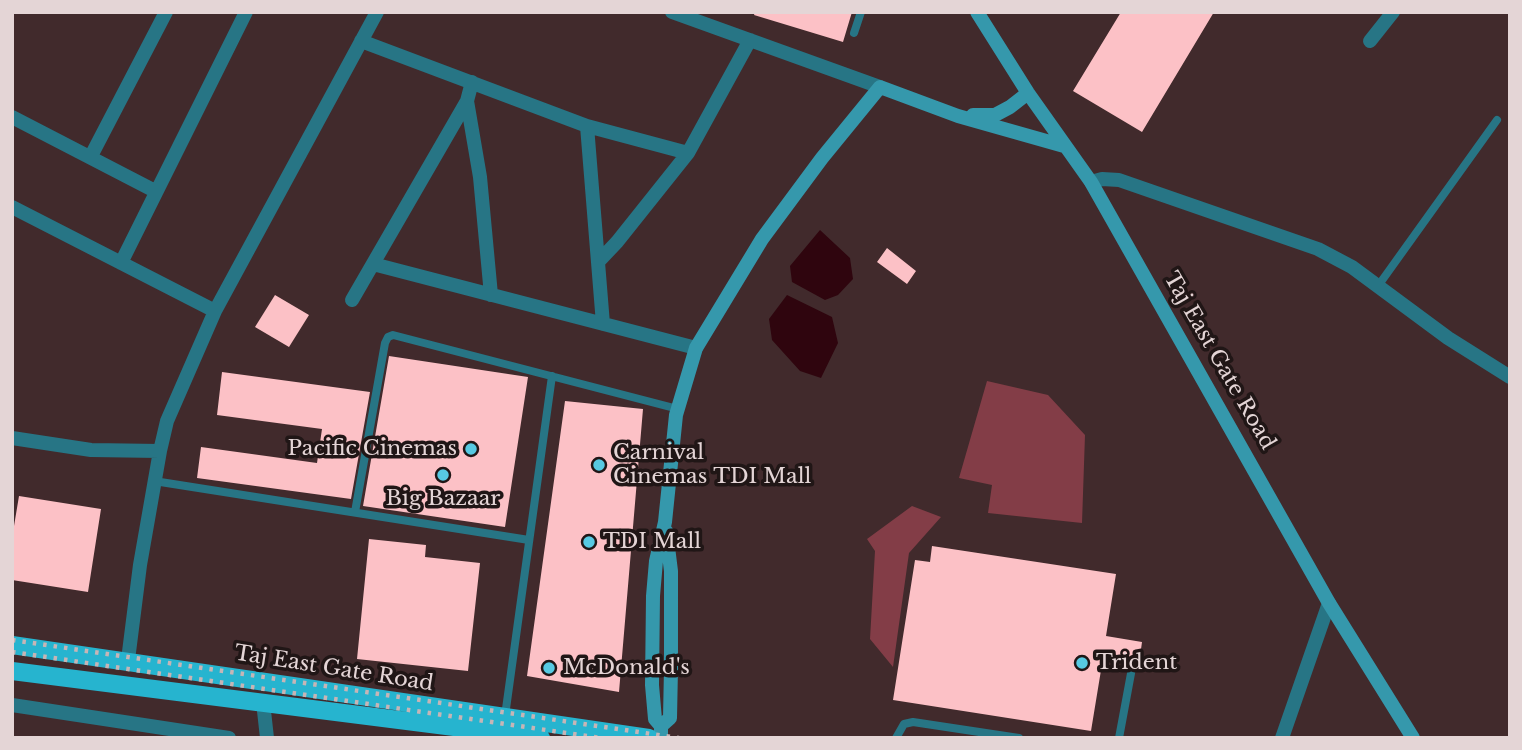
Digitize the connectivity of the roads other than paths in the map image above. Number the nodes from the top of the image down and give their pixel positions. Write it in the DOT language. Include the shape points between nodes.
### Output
graph roads {
  1 [pos="166,12"];
  2 [pos="246,12"];
  3 [pos="377,12"];
  4 [pos="672,12"];
  5 [pos="861,12"];
  6 [pos="977,12"];
  7 [pos="1393,12"];
  8 [pos="854,33"];
  9 [pos="750,40"];
  10 [pos="361,41"];
  11 [pos="1370,41"];
  12 [pos="472,82"];
  13 [pos="880,87"];
  14 [pos="1028,93"];
  15 [pos="467,101"];
  16 [pos="958,116"];
  17 [pos="12,117"];
  18 [pos="1497,120"];
  19 [pos="587,126"];
  20 [pos="1064,146"];
  21 [pos="688,153"];
  22 [pos="91,156"];
  23 [pos="1091,182"];
  24 [pos="155,191"];
  25 [pos="12,207"];
  26 [pos="599,261"];
  27 [pos="121,262"];
  28 [pos="373,264"];
  29 [pos="1378,286"];
  30 [pos="491,295"];
  31 [pos="352,300"];
  32 [pos="215,311"];
  33 [pos="603,324"];
  34 [pos="696,348"];
  35 [pos="552,376"];
  36 [pos="1510,377"];
  37 [pos="677,409"];
  38 [pos="12,438"];
  39 [pos="160,451"];
  40 [pos="155,481"];
  41 [pos="355,512"];
  42 [pos="529,540"];
  43 [pos="1329,603"];
  44 [pos="12,645"];
  45 [pos="128,660"];
  46 [pos="1132,668"];
  47 [pos="12,671"];
  48 [pos="263,702"];
  49 [pos="12,705"];
  50 [pos="505,718"];
  51 [pos="164,733"];
  52 [pos="657,734"];
  53 [pos="229,738"];
  54 [pos="267,738"];
  55 [pos="541,738"];
  56 [pos="896,738"];
  57 [pos="1019,738"];
  58 [pos="1119,738"];
  59 [pos="1282,738"];
  60 [pos="1413,738"];
  1 -- 22 [label="street"];
  2 -- 24 [label="street"];
  3 -- 10 [label="street"];
  4 -- 9 [label="street"];
  5 -- 8 [label="lane"];
  6 -- 14 [label="main road, Taj East Gate Road"];
  7 -- 11 [label="street"];
  9 -- 13 [label="street"];
  9 -- 21 [label="street"];
  10 -- 12 [label="street"];
  10 -- 32 [label="street"];
  12 -- 15 [label="street"];
  12 -- 19 [label="street"];
  13 -- 16 [label="main road"];
  13 -- 34 [label="main road" via="762,239"];
  14 -- 16 [label="main road" via="995,115"];
  14 -- 20 [label="main road, Taj East Gate Road"];
  15 -- 28 [label="street"];
  15 -- 30 [label="street" via="480,177"];
  16 -- 20 [label="main road"];
  17 -- 22 [label="street"];
  18 -- 29 [label="lane"];
  19 -- 21 [label="street"];
  19 -- 26 [label="street"];
  20 -- 23 [label="main road, Taj East Gate Road"];
  21 -- 26 [label="street"];
  22 -- 24 [label="street"];
  23 -- 29 [label="street" via="1119,180 1318,249"];
  23 -- 43 [label="main road, Taj East Gate Road"];
  24 -- 27 [label="street"];
  25 -- 27 [label="street"];
  26 -- 33 [label="street"];
  27 -- 32 [label="street"];
  28 -- 30 [label="street"];
  28 -- 31 [label="street"];
  29 -- 36 [label="street"];
  30 -- 33 [label="street"];
  32 -- 39 [label="street" via="167,421"];
  33 -- 34 [label="street"];
  34 -- 37 [label="main road"];
  35 -- 37 [label="lane"];
  35 -- 41 [label="lane" via="400,336 388,337"];
  35 -- 42 [label="lane"];
  37 -- 52 [label="main road" via="652,625"];
  38 -- 39 [label="street" via="91,450"];
  39 -- 40 [label="street"];
  40 -- 41 [label="lane"];
  40 -- 45 [label="street"];
  41 -- 42 [label="lane"];
  42 -- 50 [label="lane"];
  43 -- 59 [label="street"];
  43 -- 60 [label="main road, Taj East Gate Road"];
  44 -- 45 [label="main road, Taj East Gate Road"];
  45 -- 50 [label="main road, Taj East Gate Road"];
  46 -- 58 [label="lane"];
  47 -- 48 [label="main road"];
  48 -- 54 [label="street"];
  48 -- 55 [label="main road"];
  49 -- 51 [label="street"];
  50 -- 52 [label="main road, Taj East Gate Road"];
  51 -- 53 [label="street"];
  56 -- 57 [label="lane" via="904,724 913,723"];
}
